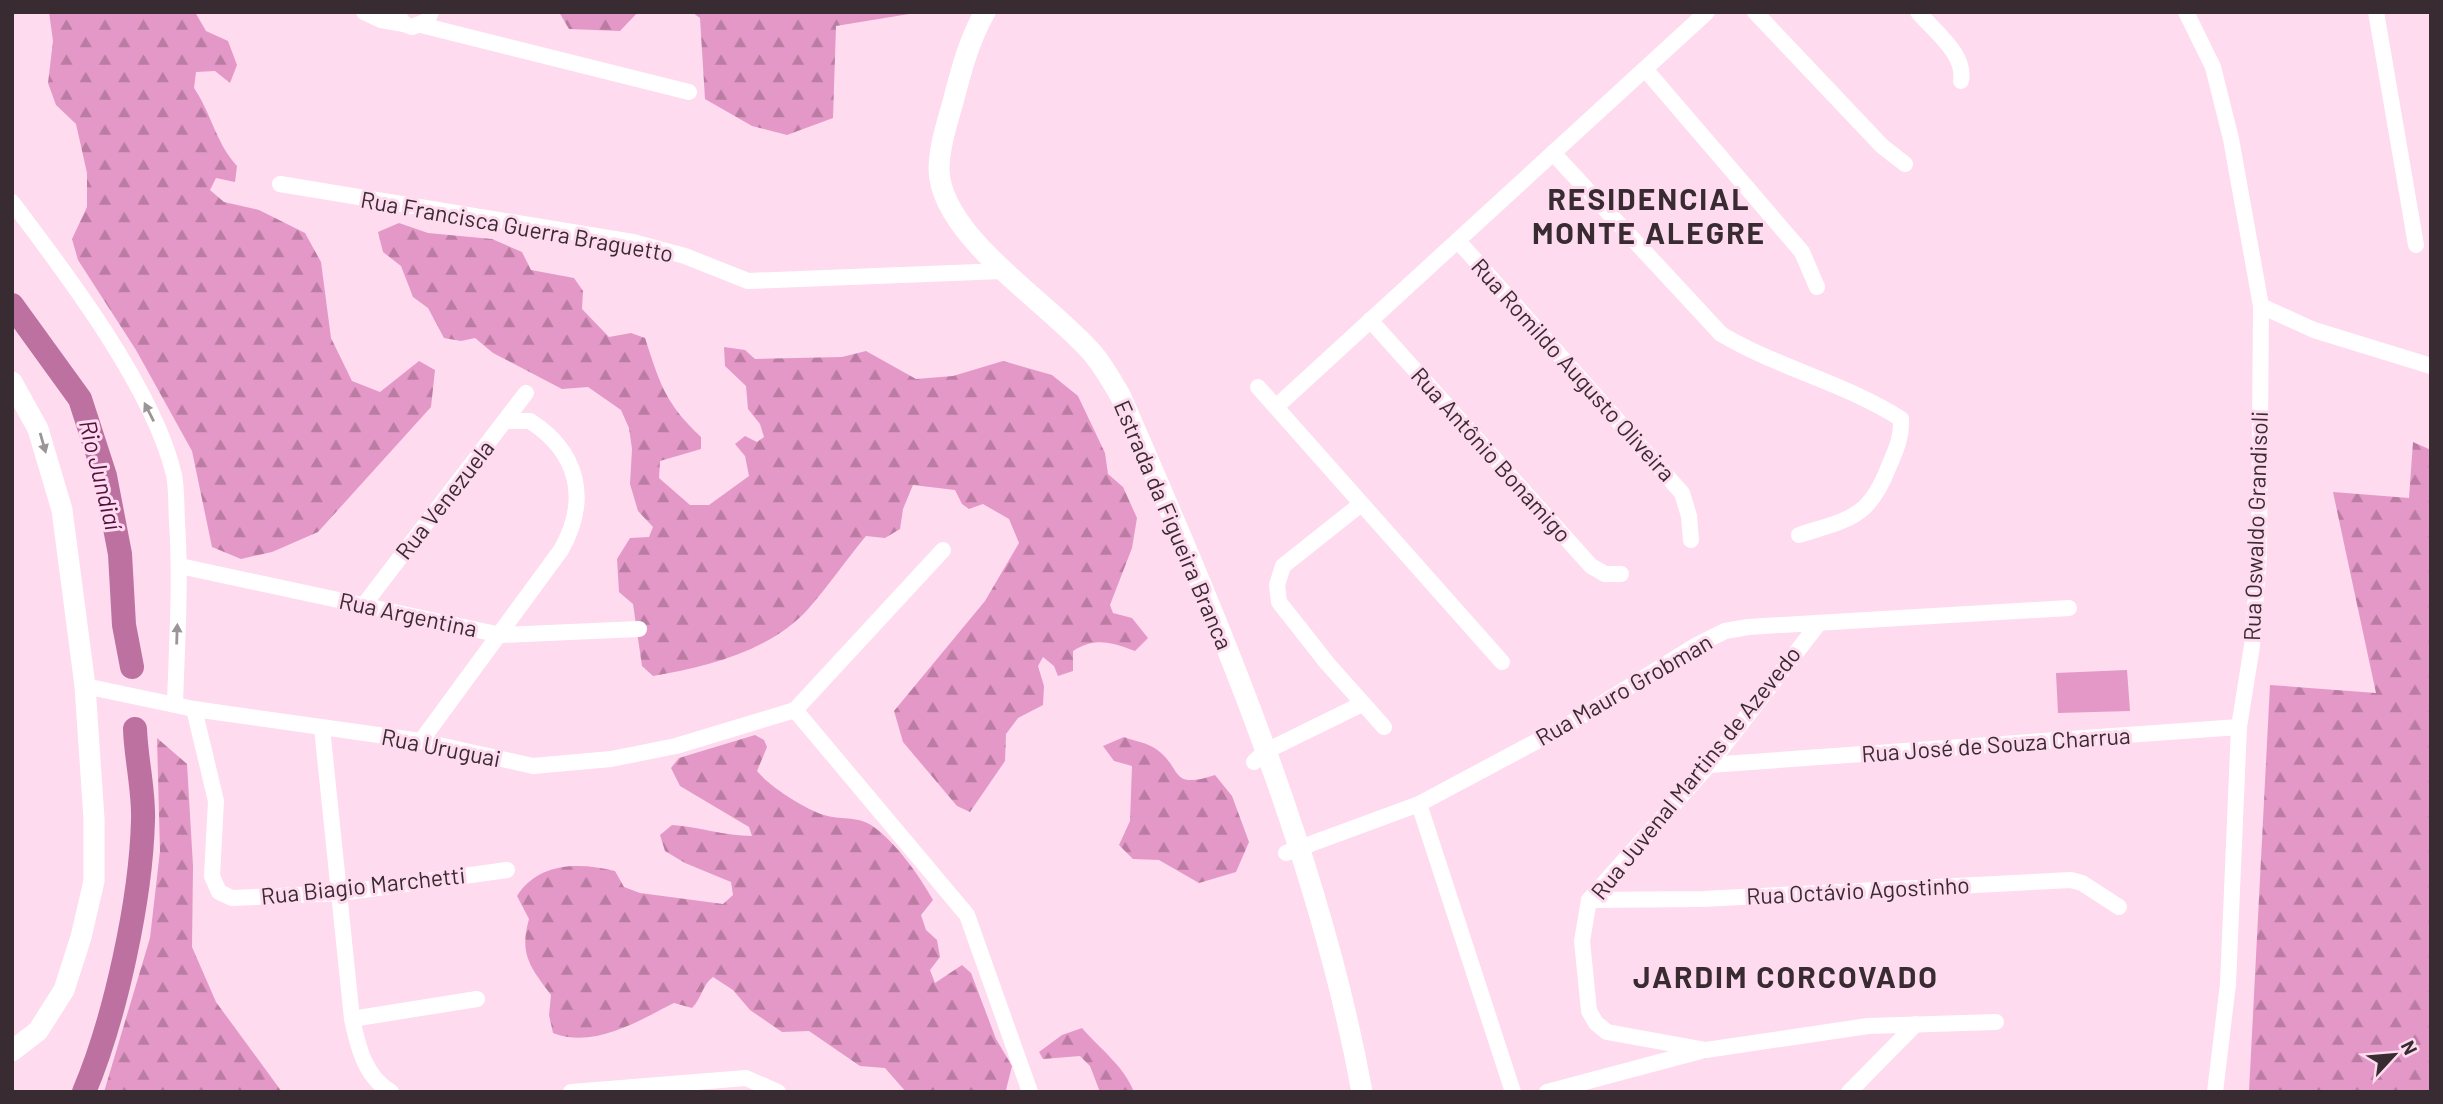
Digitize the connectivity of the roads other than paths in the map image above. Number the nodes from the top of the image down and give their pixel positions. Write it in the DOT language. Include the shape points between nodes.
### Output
graph roads {
  1 [pos="985,12"];
  2 [pos="1707,12"];
  3 [pos="1755,12"];
  4 [pos="1918,12"];
  5 [pos="2186,12"];
  6 [pos="2376,12"];
  7 [pos="368,13"];
  8 [pos="400,18"];
  9 [pos="426,19"];
  10 [pos="1645,69"];
  11 [pos="1961,81"];
  12 [pos="689,92"];
  13 [pos="1553,153"];
  14 [pos="1905,164"];
  15 [pos="280,184"];
  16 [pos="12,202"];
  17 [pos="1459,242"];
  18 [pos="2416,245"];
  19 [pos="1003,271"];
  20 [pos="1817,287"];
  21 [pos="2261,306"];
  22 [pos="1370,320"];
  23 [pos="2431,366"];
  24 [pos="12,382"];
  25 [pos="1258,387"];
  26 [pos="526,394"];
  27 [pos="1277,406"];
  28 [pos="507,421"];
  29 [pos="1361,504"];
  30 [pos="1799,536"];
  31 [pos="1691,540"];
  32 [pos="943,550"];
  33 [pos="180,566"];
  34 [pos="1621,573"];
  35 [pos="363,606"];
  36 [pos="2069,608"];
  37 [pos="1819,623"];
  38 [pos="639,629"];
  39 [pos="500,635"];
  40 [pos="1502,662"];
  41 [pos="85,686"];
  42 [pos="175,703"];
  43 [pos="1362,704"];
  44 [pos="194,709"];
  45 [pos="795,710"];
  46 [pos="1384,727"];
  47 [pos="2239,727"];
  48 [pos="322,728"];
  49 [pos="421,741"];
  50 [pos="1727,741"];
  51 [pos="1260,757"];
  52 [pos="1754,763"];
  53 [pos="1709,765"];
  54 [pos="1419,804"];
  55 [pos="1292,850"];
  56 [pos="507,870"];
  57 [pos="341,893"];
  58 [pos="1589,900"];
  59 [pos="2119,907"];
  60 [pos="477,999"];
  61 [pos="352,1019"];
  62 [pos="1996,1022"];
  63 [pos="1916,1024"];
  64 [pos="1706,1050"];
  65 [pos="12,1051"];
  66 [pos="391,1092"];
  67 [pos="570,1092"];
  68 [pos="778,1092"];
  69 [pos="1030,1092"];
  70 [pos="1351,1092"];
  71 [pos="1362,1092"];
  72 [pos="1513,1092"];
  73 [pos="1547,1092"];
  74 [pos="1849,1092"];
  75 [pos="2215,1092"];
  1 -- 19 [label="main road, Estrada da Figueira Branca" via="974,30 959,78 939,171 945,197"];
  2 -- 10 [label="street"];
  3 -- 14 [label="street" via="1882,146"];
  4 -- 11 [label="street" via="1956,55 1964,70"];
  5 -- 21 [label="street, Rua Oswaldo Grandisoli" via="2213,66"];
  6 -- 18 [label="street"];
  7 -- 8 [label="street"];
  8 -- 9 [label="street" via="412,27"];
  9 -- 12 [label="street"];
  10 -- 13 [label="street"];
  10 -- 20 [label="street" via="1802,252"];
  13 -- 17 [label="street"];
  13 -- 30 [label="street" via="1721,334 1901,419 1902,434 1879,495 1860,513"];
  15 -- 19 [label="street, Rua Francisca Guerra Braguetto" via="634,242 748,281"];
  33 -- 16 [label="street, one-way" via="174,476 161,437 131,377 55,259"];
  17 -- 22 [label="street"];
  17 -- 31 [label="street, Rua Romildo Augusto Oliveira" via="1682,493"];
  19 -- 51 [label="main road, Estrada da Figueira Branca" via="1094,354 1120,395 1214,623"];
  21 -- 23 [label="street" via="2314,330"];
  21 -- 47 [label="street, Rua Oswaldo Grandisoli" via="2259,556 2252,646"];
  22 -- 27 [label="street"];
  22 -- 34 [label="street, Rua Antônio Bonamigo" via="1591,566 1605,573"];
  24 -- 41 [label="main road, one-way" via="38,429 62,510"];
  25 -- 27 [label="street"];
  26 -- 28 [label="street, Rua Venezuela"];
  27 -- 29 [label="street"];
  28 -- 35 [label="street, Rua Venezuela"];
  28 -- 39 [label="street" via="530,421 540,427 565,452 577,484 571,533"];
  29 -- 40 [label="street"];
  29 -- 43 [label="street" via="1283,566 1277,585 1279,602"];
  32 -- 45 [label="street"];
  33 -- 35 [label="street, Rua Argentina"];
  42 -- 33 [label="street, one-way"];
  35 -- 39 [label="street, Rua Argentina"];
  36 -- 37 [label="street, Rua Mauro Grobman"];
  37 -- 50 [label="street, Rua Juvenal Martins de Azevedo"];
  37 -- 54 [label="street, Rua Mauro Grobman" via="1725,631 1569,724"];
  38 -- 39 [label="street, Rua Argentina"];
  39 -- 49 [label="street"];
  41 -- 42 [label="street, Rua Uruguai"];
  41 -- 65 [label="main road" via="94,881 64,990 38,1031"];
  42 -- 44 [label="street, Rua Uruguai"];
  43 -- 46 [label="street"];
  43 -- 51 [label="street"];
  44 -- 48 [label="street, Rua Uruguai"];
  44 -- 57 [label="street, Rua Biagio Marchetti" via="216,801 212,876 219,892 232,898"];
  45 -- 49 [label="street, Rua Uruguai" via="676,746 611,759 533,766"];
  45 -- 69 [label="street" via="967,915"];
  47 -- 52 [label="street, Rua José de Souza Charrua"];
  47 -- 75 [label="street, Rua Oswaldo Grandisoli" via="2228,984"];
  48 -- 49 [label="street, Rua Uruguai"];
  48 -- 57 [label="street"];
  50 -- 52 [label="street"];
  50 -- 53 [label="street, Rua Juvenal Martins de Azevedo"];
  51 -- 55 [label="main road, Estrada da Figueira Branca"];
  52 -- 53 [label="street, Rua José de Souza Charrua"];
  53 -- 58 [label="street, Rua Juvenal Martins de Azevedo"];
  54 -- 55 [label="street, Rua Mauro Grobman"];
  54 -- 72 [label="street"];
  55 -- 70 [label="main road"];
  55 -- 71 [label="main road, Estrada da Figueira Branca" via="1337,974"];
  56 -- 57 [label="street, Rua Biagio Marchetti"];
  57 -- 61 [label="street"];
  58 -- 59 [label="street, Rua Octávio Agostinho" via="1703,899 2071,880"];
  58 -- 64 [label="street, Rua Juvenal Martins de Azevedo" via="1582,941 1589,1011 1596,1023 1607,1032"];
  60 -- 61 [label="street"];
  61 -- 66 [label="street" via="366,1064 378,1084"];
  62 -- 63 [label="street, Rua Juvenal Martins de Azevedo"];
  63 -- 64 [label="street, Rua Juvenal Martins de Azevedo" via="1868,1026"];
  63 -- 74 [label="street"];
  64 -- 73 [label="street"];
  67 -- 68 [label="street" via="746,1078"];
}
